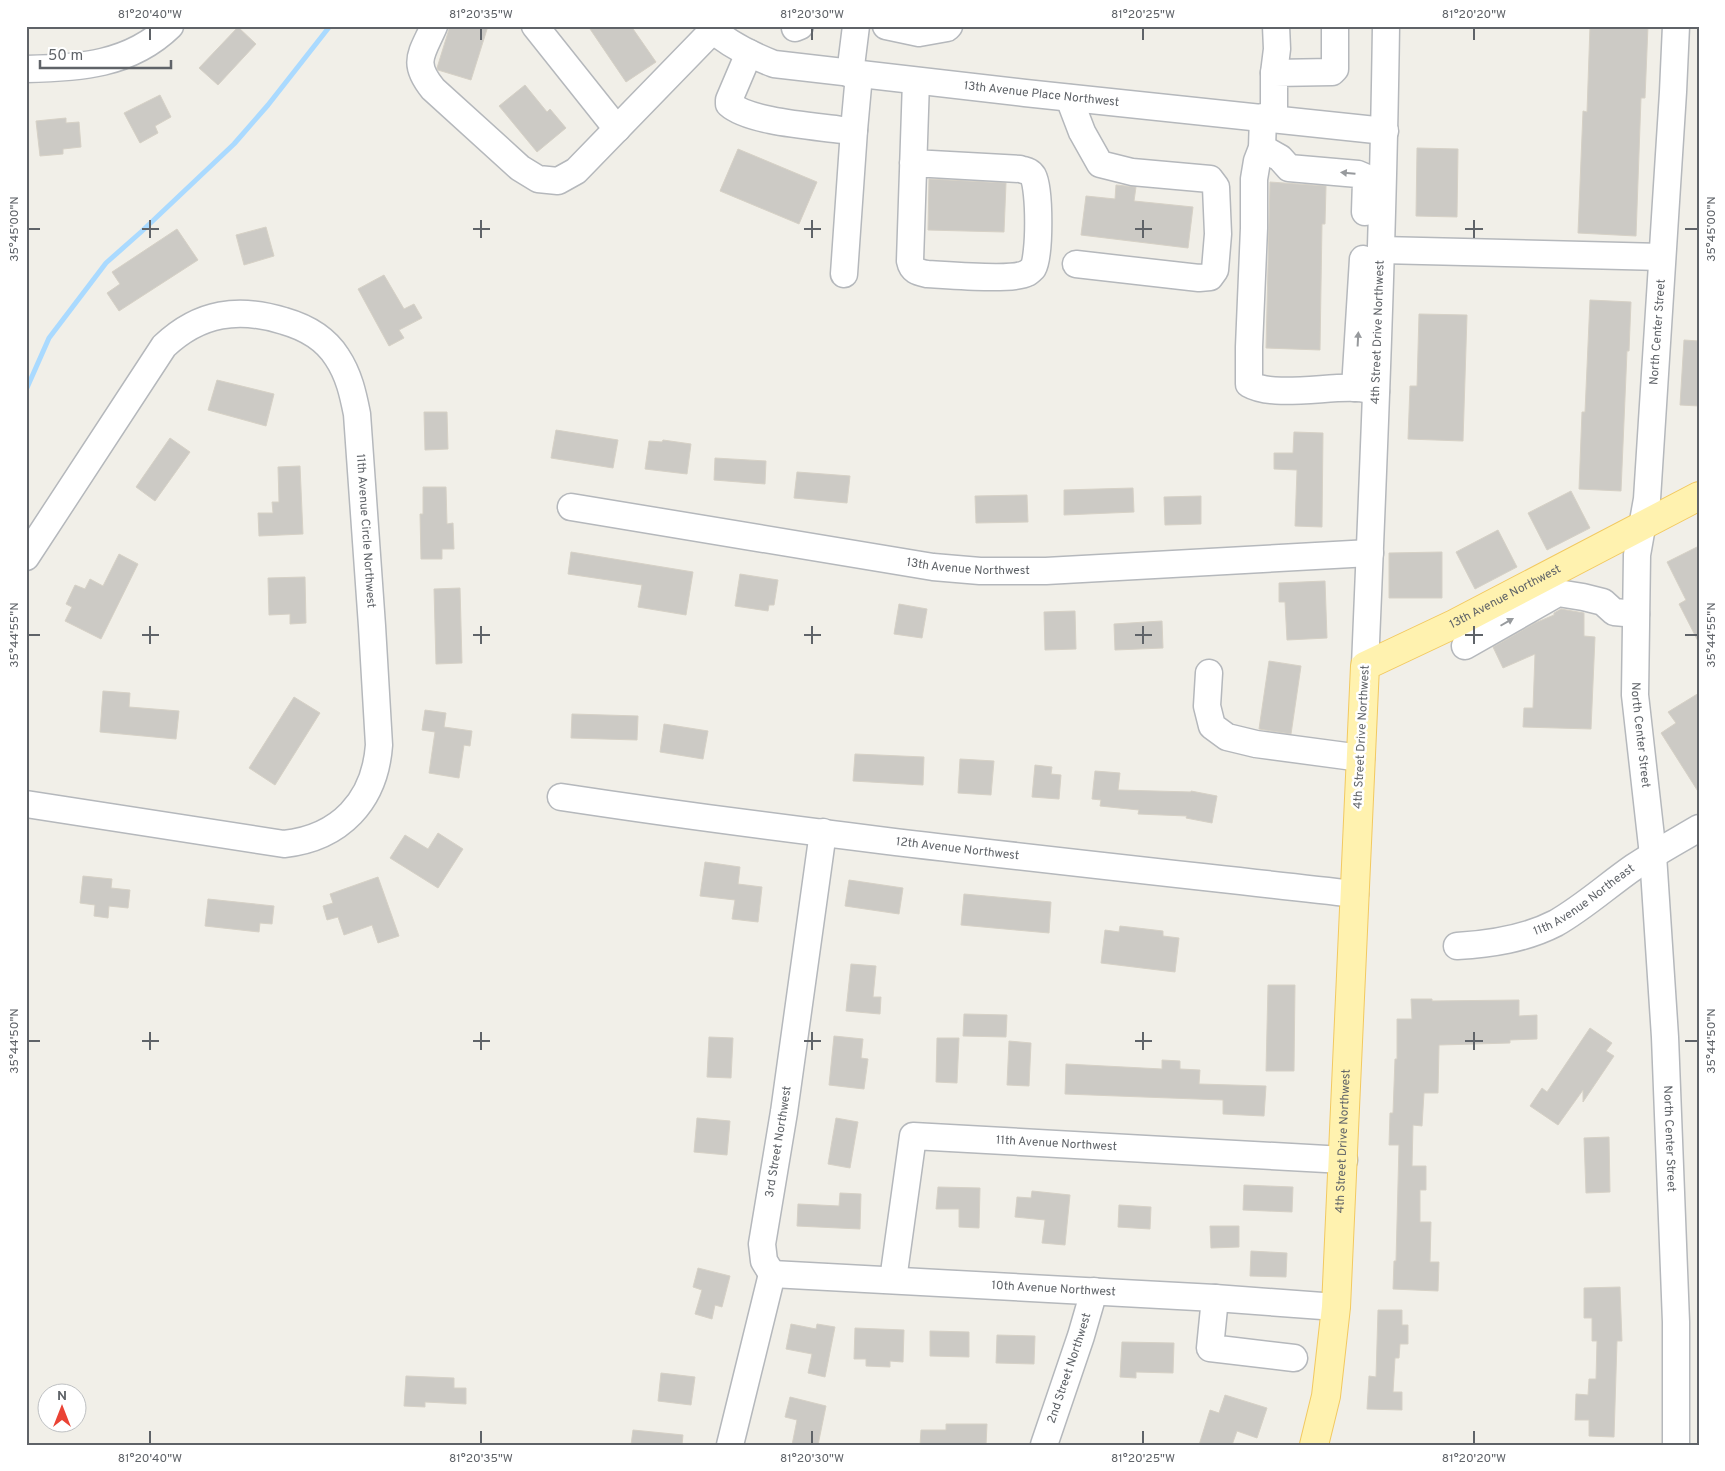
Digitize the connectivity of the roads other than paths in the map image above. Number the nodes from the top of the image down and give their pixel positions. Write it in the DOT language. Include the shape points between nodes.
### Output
graph roads {
  1 [pos="170,26"];
  2 [pos="434,26"];
  3 [pos="535,26"];
  4 [pos="856,26"];
  5 [pos="886,26"];
  6 [pos="949,26"];
  7 [pos="1276,26"];
  8 [pos="1335,26"];
  9 [pos="1386,26"];
  10 [pos="1676,26"];
  11 [pos="711,28"];
  12 [pos="749,53"];
  13 [pos="26,68"];
  14 [pos="1274,73"];
  15 [pos="854,74"];
  16 [pos="916,81"];
  17 [pos="1069,98"];
  18 [pos="1269,118"];
  19 [pos="617,129"];
  20 [pos="854,130"];
  21 [pos="1385,131"];
  22 [pos="1262,148"];
  23 [pos="913,163"];
  24 [pos="1374,203"];
  25 [pos="1380,250"];
  26 [pos="1662,257"];
  27 [pos="1076,264"];
  28 [pos="844,274"];
  29 [pos="1365,389"];
  30 [pos="1699,496"];
  31 [pos="571,508"];
  32 [pos="1643,525"];
  33 [pos="1370,553"];
  34 [pos="26,557"];
  35 [pos="1554,583"];
  36 [pos="1636,614"];
  37 [pos="1465,646"];
  38 [pos="1365,666"];
  39 [pos="1210,673"];
  40 [pos="1361,758"];
  41 [pos="561,797"];
  42 [pos="26,804"];
  43 [pos="1699,828"];
  44 [pos="823,832"];
  45 [pos="1653,855"];
  46 [pos="1355,894"];
  47 [pos="1456,946"];
  48 [pos="1344,1160"];
  49 [pos="772,1274"];
  50 [pos="893,1280"];
  51 [pos="1094,1291"];
  52 [pos="1215,1298"];
  53 [pos="1336,1307"];
  54 [pos="1294,1358"];
  55 [pos="730,1445"];
  56 [pos="1044,1445"];
  57 [pos="1314,1445"];
  58 [pos="1676,1445"];
  1 -- 13 [label="street" via="150,43 110,61"];
  2 -- 19 [label="street" via="419,62 423,77 520,168 538,179 558,181 576,171"];
  3 -- 19 [label="street"];
  4 -- 15 [label="street"];
  5 -- 6 [label="street" via="919,33"];
  7 -- 14 [label="street"];
  8 -- 14 [label="street" via="1335,69 1332,72"];
  9 -- 21 [label="street, 4th Street Drive Northwest"];
  10 -- 26 [label="street, North Center Street"];
  11 -- 12 [label="street, 13th Avenue Place Northwest"];
  11 -- 19 [label="street"];
  12 -- 15 [label="street, 13th Avenue Place Northwest" via="774,64"];
  12 -- 20 [label="street" via="729,100 734,108 749,116"];
  14 -- 18 [label="street"];
  15 -- 16 [label="street, 13th Avenue Place Northwest"];
  15 -- 20 [label="street"];
  16 -- 17 [label="street, 13th Avenue Place Northwest"];
  16 -- 23 [label="street"];
  17 -- 18 [label="street, 13th Avenue Place Northwest"];
  17 -- 27 [label="street" via="1082,132 1100,164 1132,172 1210,179 1216,187 1217,243 1215,270 1210,277"];
  18 -- 21 [label="street, 13th Avenue Place Northwest"];
  18 -- 22 [label="street"];
  20 -- 28 [label="street"];
  21 -- 24 [label="street, 4th Street Drive Northwest"];
  24 -- 22 [label="street, one-way" via="1365,177 1289,168 1280,158"];
  22 -- 29 [label="street" via="1254,179 1250,384 1285,390"];
  23 -- 23 [label="street" via="910,261 916,271 1015,277 1033,268 1038,236 1037,195 1030,172"];
  24 -- 25 [label="street, 4th Street Drive Northwest"];
  29 -- 24 [label="street, one-way"];
  25 -- 26 [label="street"];
  25 -- 29 [label="street, 4th Street Drive Northwest"];
  26 -- 32 [label="street, North Center Street"];
  29 -- 33 [label="street, 4th Street Drive Northwest"];
  30 -- 32 [label="main road, 13th Avenue Northwest"];
  31 -- 33 [label="street, 13th Avenue Northwest" via="980,571 1046,571"];
  32 -- 35 [label="main road, 13th Avenue Northwest"];
  32 -- 36 [label="street, North Center Street" via="1637,554"];
  33 -- 38 [label="street, 4th Street Drive Northwest"];
  34 -- 42 [label="street, 11th Avenue Circle Northwest" via="173,337 218,315 255,313 298,325 316,335 337,356 350,384 357,414 379,745 374,775 361,802 327,832 284,844"];
  35 -- 36 [label="street" via="1583,597 1603,602 1614,612"];
  37 -- 35 [label="street, one-way"];
  35 -- 38 [label="main road, 13th Avenue Northwest" via="1454,624"];
  36 -- 45 [label="street, North Center Street" via="1635,695"];
  38 -- 40 [label="main road, 4th Street Drive Northwest"];
  39 -- 40 [label="street" via="1207,706 1212,726 1227,737"];
  40 -- 46 [label="main road, 4th Street Drive Northwest"];
  41 -- 44 [label="street, 12th Avenue Northwest"];
  43 -- 45 [label="street, 11th Avenue Northeast"];
  44 -- 46 [label="street, 12th Avenue Northwest"];
  44 -- 49 [label="street, 3rd Street Northwest" via="762,1244 764,1261"];
  45 -- 47 [label="street, 11th Avenue Northeast" via="1556,923 1508,940"];
  45 -- 58 [label="street, North Center Street" via="1665,1047 1676,1322"];
  46 -- 48 [label="main road, 4th Street Drive Northwest"];
  48 -- 50 [label="street, 11th Avenue Northwest" via="913,1136"];
  48 -- 53 [label="main road, 4th Street Drive Northwest"];
  49 -- 50 [label="street, 10th Avenue Northwest"];
  49 -- 55 [label="street"];
  50 -- 51 [label="street, 10th Avenue Northwest"];
  51 -- 52 [label="street, 10th Avenue Northwest"];
  51 -- 56 [label="street, 2nd Street Northwest"];
  52 -- 53 [label="street, 10th Avenue Northwest"];
  52 -- 54 [label="street" via="1210,1348"];
  53 -- 57 [label="main road, 4th Street Drive Northwest" via="1326,1396"];
}
